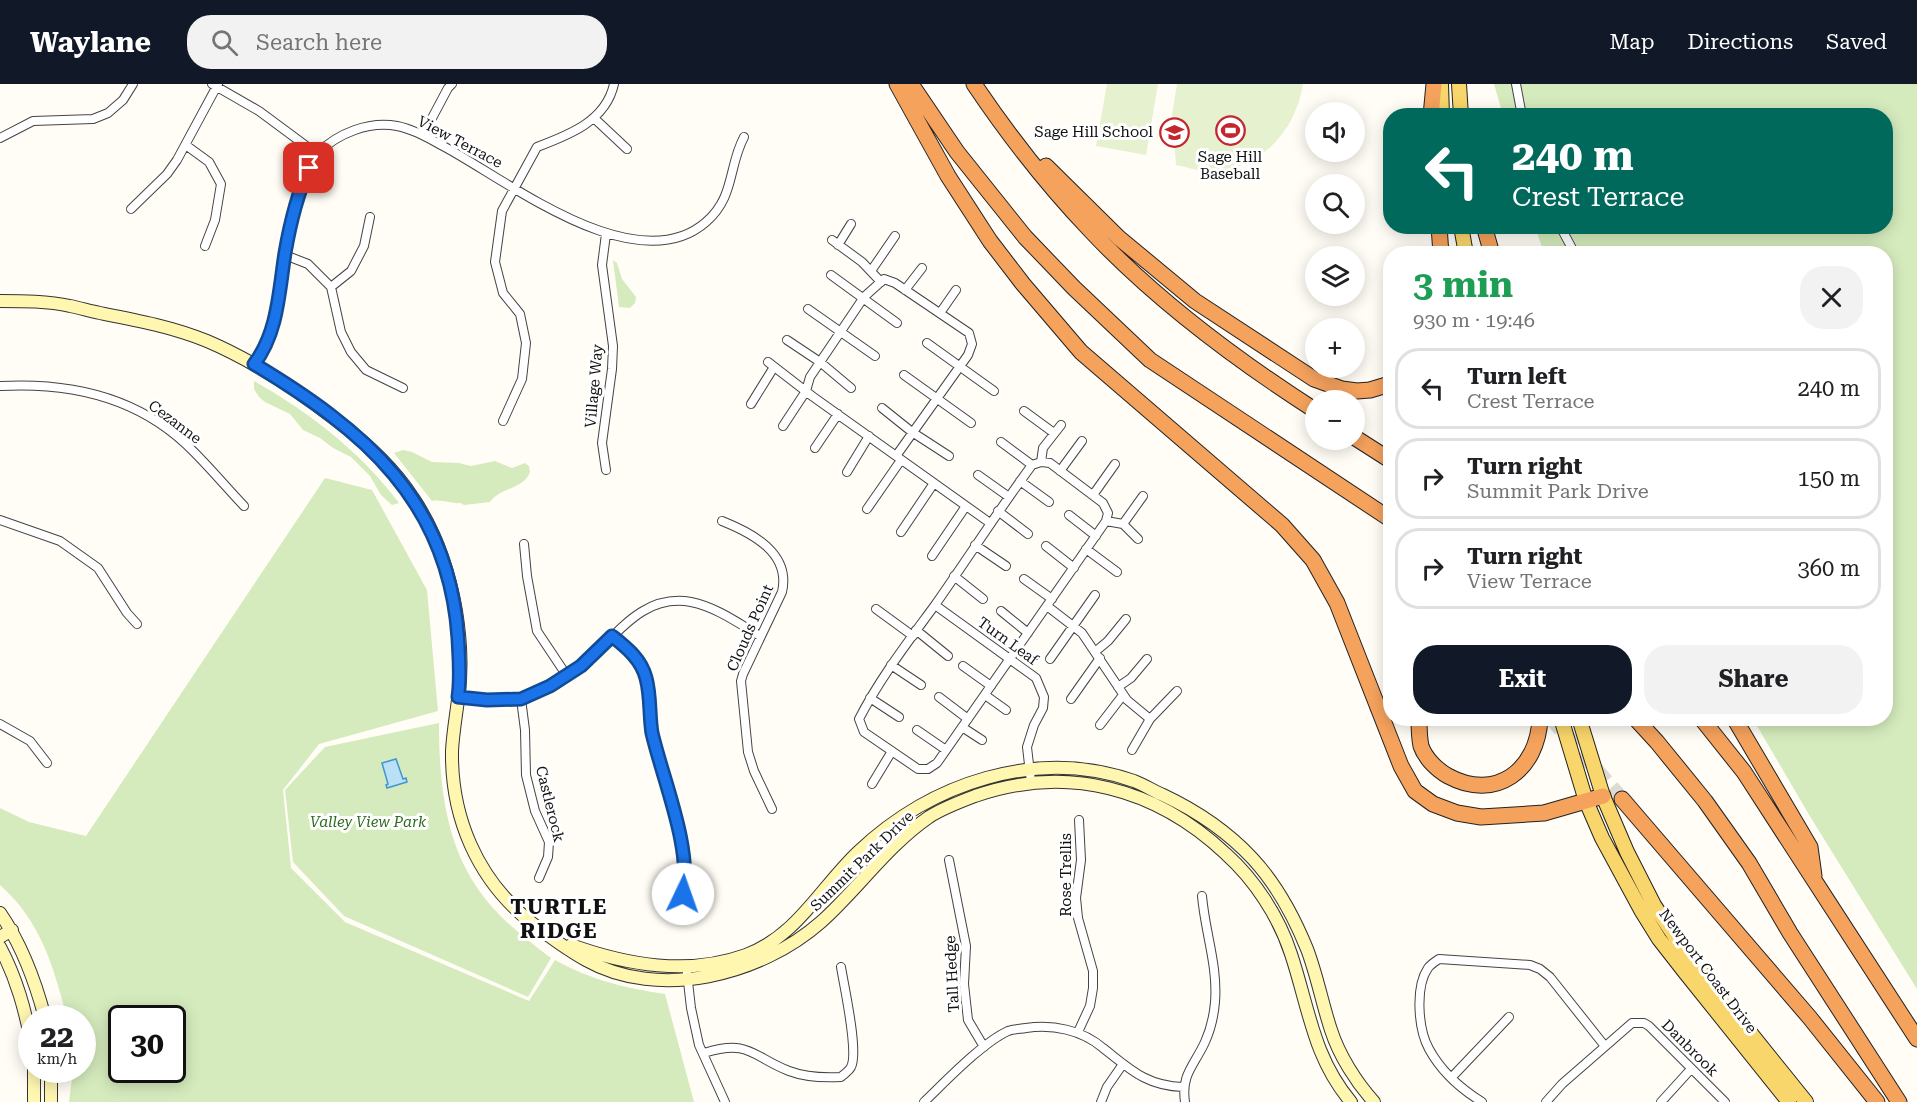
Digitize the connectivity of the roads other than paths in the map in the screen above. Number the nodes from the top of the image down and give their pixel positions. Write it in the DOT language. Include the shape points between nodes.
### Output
graph roads {
  1 [pos="133,84"];
  2 [pos="452,84"];
  3 [pos="614,84"];
  4 [pos="897,84"];
  5 [pos="911,84"];
  6 [pos="974,84"];
  7 [pos="1434,84"];
  8 [pos="1441,84"];
  9 [pos="1458,84"];
  10 [pos="1516,84"];
  11 [pos="216,85"];
  12 [pos="1432,108"];
  13 [pos="1442,108"];
  14 [pos="1460,108"];
  15 [pos="1520,108"];
  16 [pos="595,118"];
  17 [pos="423,135"];
  18 [pos="744,137"];
  19 [pos="0,138"];
  20 [pos="1018,144"];
  21 [pos="187,146"];
  22 [pos="627,149"];
  23 [pos="317,154"];
  24 [pos="515,187"];
  25 [pos="131,208"];
  26 [pos="370,217"];
  27 [pos="851,224"];
  28 [pos="606,234"];
  29 [pos="895,236"];
  30 [pos="205,246"];
  31 [pos="285,255"];
  32 [pos="922,268"];
  33 [pos="871,271"];
  34 [pos="831,275"];
  35 [pos="883,280"];
  36 [pos="331,287"];
  37 [pos="905,290"];
  38 [pos="956,290"];
  39 [pos="864,297"];
  40 [pos="0,301"];
  41 [pos="808,309"];
  42 [pos="0,310"];
  43 [pos="87,310"];
  44 [pos="940,314"];
  45 [pos="897,323"];
  46 [pos="842,331"];
  47 [pos="787,340"];
  48 [pos="927,343"];
  49 [pos="875,356"];
  50 [pos="820,362"];
  51 [pos="254,364"];
  52 [pos="960,366"];
  53 [pos="904,375"];
  54 [pos="0,386"];
  55 [pos="1383,386"];
  56 [pos="403,388"];
  57 [pos="851,388"];
  58 [pos="806,391"];
  59 [pos="994,391"];
  60 [pos="936,399"];
  61 [pos="1305,403"];
  62 [pos="751,404"];
  63 [pos="882,408"];
  64 [pos="1024,411"];
  65 [pos="838,414"];
  66 [pos="503,421"];
  67 [pos="971,423"];
  68 [pos="1061,424"];
  69 [pos="783,426"];
  70 [pos="912,432"];
  71 [pos="1054,434"];
  72 [pos="869,436"];
  73 [pos="1082,441"];
  74 [pos="1001,442"];
  75 [pos="1365,444"];
  76 [pos="815,448"];
  77 [pos="949,456"];
  78 [pos="1383,456"];
  79 [pos="899,458"];
  80 [pos="1036,464"];
  81 [pos="1114,464"];
  82 [pos="606,470"];
  83 [pos="1060,471"];
  84 [pos="847,472"];
  85 [pos="978,475"];
  86 [pos="1020,481"];
  87 [pos="934,483"];
  88 [pos="1093,495"];
  89 [pos="1143,496"];
  90 [pos="1009,497"];
  91 [pos="1049,502"];
  92 [pos="244,506"];
  93 [pos="966,506"];
  94 [pos="867,509"];
  95 [pos="999,511"];
  96 [pos="1383,514"];
  97 [pos="1069,515"];
  98 [pos="0,520"];
  99 [pos="722,521"];
  100 [pos="1106,521"];
  101 [pos="990,523"];
  102 [pos="1123,524"];
  103 [pos="902,532"];
  104 [pos="1028,534"];
  105 [pos="1096,536"];
  106 [pos="1138,539"];
  107 [pos="524,544"];
  108 [pos="975,545"];
  109 [pos="1046,546"];
  110 [pos="1086,549"];
  111 [pos="932,556"];
  112 [pos="1006,566"];
  113 [pos="1074,568"];
  114 [pos="1117,572"];
  115 [pos="954,576"];
  116 [pos="1024,579"];
  117 [pos="1095,596"];
  118 [pos="983,599"];
  119 [pos="1050,602"];
  120 [pos="935,605"];
  121 [pos="876,609"];
  122 [pos="1001,611"];
  123 [pos="1126,619"];
  124 [pos="138,624"];
  125 [pos="1073,626"];
  126 [pos="914,633"];
  127 [pos="1028,633"];
  128 [pos="612,636"];
  129 [pos="760,636"];
  130 [pos="1098,655"];
  131 [pos="948,656"];
  132 [pos="1011,659"];
  133 [pos="1050,659"];
  134 [pos="1147,659"];
  135 [pos="891,665"];
  136 [pos="963,666"];
  137 [pos="567,676"];
  138 [pos="921,685"];
  139 [pos="991,686"];
  140 [pos="1118,687"];
  141 [pos="1177,691"];
  142 [pos="985,694"];
  143 [pos="1123,695"];
  144 [pos="458,697"];
  145 [pos="870,698"];
  146 [pos="939,698"];
  147 [pos="521,699"];
  148 [pos="1071,699"];
  149 [pos="1006,710"];
  150 [pos="899,717"];
  151 [pos="1150,719"];
  152 [pos="1383,720"];
  153 [pos="965,723"];
  154 [pos="0,724"];
  155 [pos="1100,725"];
  156 [pos="1385,726"];
  157 [pos="1419,726"];
  158 [pos="1539,726"];
  159 [pos="1563,726"];
  160 [pos="1582,726"];
  161 [pos="1642,726"];
  162 [pos="1707,726"];
  163 [pos="1739,726"];
  164 [pos="917,730"];
  165 [pos="982,740"];
  166 [pos="946,750"];
  167 [pos="1132,750"];
  168 [pos="892,751"];
  169 [pos="46,763"];
  170 [pos="1029,768"];
  171 [pos="1031,782"];
  172 [pos="872,784"];
  173 [pos="1603,796"];
  174 [pos="1622,799"];
  175 [pos="1586,801"];
  176 [pos="772,809"];
  177 [pos="1079,820"];
  178 [pos="874,839"];
  179 [pos="889,851"];
  180 [pos="949,860"];
  181 [pos="840,871"];
  182 [pos="539,878"];
  183 [pos="1815,882"];
  184 [pos="857,885"];
  185 [pos="1202,896"];
  186 [pos="681,907"];
  187 [pos="0,913"];
  188 [pos="12,930"];
  189 [pos="0,937"];
  190 [pos="0,947"];
  191 [pos="841,967"];
  192 [pos="687,973"];
  193 [pos="24,1005"];
  194 [pos="41,1005"];
  195 [pos="1509,1017"];
  196 [pos="1078,1032"];
  197 [pos="1917,1039"];
  198 [pos="1604,1045"];
  199 [pos="984,1047"];
  200 [pos="704,1053"];
  201 [pos="1123,1064"];
  202 [pos="1691,1069"];
  203 [pos="1451,1078"];
  204 [pos="34,1083"];
  205 [pos="51,1083"];
  206 [pos="1183,1087"];
  207 [pos="34,1102"];
  208 [pos="51,1102"];
  209 [pos="724,1102"];
  210 [pos="924,1102"];
  211 [pos="1101,1102"];
  212 [pos="1185,1102"];
  213 [pos="1352,1102"];
  214 [pos="1374,1102"];
  215 [pos="1482,1102"];
  216 [pos="1546,1102"];
  217 [pos="1661,1102"];
  218 [pos="1725,1102"];
  219 [pos="1789,1102"];
  220 [pos="1806,1102"];
  221 [pos="1877,1102"];
  222 [pos="1899,1102"];
  1 -- 19 [label="street" via="108,113 93,119 33,121"];
  2 -- 17 [label="street"];
  3 -- 16 [label="street"];
  4 -- 152 [label="highway" via="948,176 990,241 1081,352 1282,525 1313,560 1337,603"];
  5 -- 96 [label="highway" via="957,152 1025,237 1150,360"];
  6 -- 20 [label="highway"];
  7 -- 12 [label="highway"];
  8 -- 13 [label="main road"];
  9 -- 14 [label="main road"];
  10 -- 15 [label="street"];
  11 -- 21 [label="street"];
  11 -- 23 [label="street"];
  16 -- 22 [label="street"];
  16 -- 24 [label="street" via="569,135 537,147"];
  17 -- 23 [label="street, View Terrace" via="373,125 346,134"];
  17 -- 24 [label="street, View Terrace"];
  18 -- 28 [label="street, View Terrace" via="726,197 705,223 665,240"];
  20 -- 55 [label="highway" via="1042,162 1119,238 1195,301 1314,380 1357,391"];
  20 -- 61 [label="highway" via="1091,231 1162,299"];
  21 -- 25 [label="street" via="167,174"];
  21 -- 30 [label="street" via="209,162 221,184 215,220"];
  23 -- 31 [label="street, View Terrace" via="302,184"];
  24 -- 28 [label="street, View Terrace" via="556,212"];
  24 -- 66 [label="street" via="502,211 495,262 503,293 520,314 526,343 522,379"];
  26 -- 36 [label="street" via="364,246 351,271"];
  27 -- 33 [label="street" via="835,242"];
  28 -- 82 [label="street, Village Way" via="602,265 613,346 602,443"];
  29 -- 33 [label="street"];
  31 -- 36 [label="street" via="308,264"];
  31 -- 51 [label="street, View Terrace" via="272,329"];
  32 -- 37 [label="street"];
  33 -- 35 [label="street"];
  34 -- 39 [label="street"];
  35 -- 37 [label="street"];
  35 -- 39 [label="street"];
  36 -- 56 [label="street" via="341,332 351,352 366,370"];
  37 -- 44 [label="street"];
  38 -- 44 [label="street"];
  39 -- 45 [label="street"];
  39 -- 46 [label="street"];
  40 -- 43 [label="street, Summit Park Drive" via="66,304"];
  41 -- 46 [label="street"];
  42 -- 43 [label="street, Summit Park Drive"];
  43 -- 51 [label="street, Summit Park Drive" via="205,340"];
  44 -- 52 [label="street" via="969,333 972,344"];
  46 -- 49 [label="street"];
  46 -- 50 [label="street"];
  47 -- 50 [label="street"];
  48 -- 52 [label="street"];
  50 -- 57 [label="street"];
  50 -- 58 [label="street"];
  51 -- 144 [label="street, Summit Park Drive" via="351,431 411,494 447,570 456,614"];
  52 -- 59 [label="street"];
  52 -- 60 [label="street"];
  53 -- 60 [label="street"];
  54 -- 92 [label="street, Cezanne" via="62,387 120,401 148,415 194,451"];
  58 -- 62 [label="street" via="771,365"];
  58 -- 65 [label="street"];
  58 -- 69 [label="street"];
  60 -- 67 [label="street"];
  60 -- 70 [label="street"];
  63 -- 70 [label="street"];
  64 -- 71 [label="street"];
  65 -- 72 [label="street"];
  65 -- 76 [label="street"];
  68 -- 71 [label="street"];
  70 -- 77 [label="street"];
  70 -- 79 [label="street"];
  71 -- 80 [label="street"];
  72 -- 79 [label="street"];
  72 -- 84 [label="street"];
  73 -- 83 [label="street"];
  74 -- 80 [label="street"];
  75 -- 78 [label="highway"];
  79 -- 87 [label="street"];
  79 -- 94 [label="street"];
  80 -- 83 [label="street" via="1050,464"];
  80 -- 86 [label="street"];
  81 -- 88 [label="street"];
  83 -- 88 [label="street"];
  85 -- 90 [label="street"];
  86 -- 90 [label="street"];
  86 -- 91 [label="street"];
  87 -- 93 [label="street"];
  87 -- 103 [label="street"];
  88 -- 100 [label="street" via="1103,503 1108,513"];
  89 -- 102 [label="street"];
  90 -- 95 [label="street"];
  93 -- 101 [label="street"];
  93 -- 111 [label="street"];
  95 -- 101 [label="street"];
  95 -- 104 [label="street"];
  97 -- 105 [label="street"];
  98 -- 124 [label="street" via="60,541 98,568"];
  99 -- 129 [label="street, Clouds Point" via="764,542 782,572 783,592"];
  100 -- 102 [label="street"];
  100 -- 105 [label="street"];
  101 -- 108 [label="street"];
  102 -- 106 [label="street"];
  105 -- 110 [label="street"];
  107 -- 137 [label="street" via="537,631"];
  108 -- 112 [label="street"];
  108 -- 115 [label="street"];
  109 -- 113 [label="street"];
  110 -- 113 [label="street"];
  110 -- 114 [label="street"];
  113 -- 119 [label="street"];
  115 -- 118 [label="street"];
  115 -- 120 [label="street"];
  116 -- 119 [label="street"];
  117 -- 125 [label="street"];
  119 -- 125 [label="street"];
  119 -- 127 [label="street"];
  120 -- 126 [label="street"];
  120 -- 132 [label="street, Turn Leaf"];
  121 -- 126 [label="street"];
  122 -- 127 [label="street"];
  123 -- 130 [label="street"];
  125 -- 130 [label="street"];
  125 -- 133 [label="street"];
  126 -- 131 [label="street"];
  126 -- 135 [label="street"];
  127 -- 132 [label="street"];
  128 -- 129 [label="street" via="629,619 654,604 689,602 708,606"];
  128 -- 137 [label="street"];
  128 -- 186 [label="street" via="635,656 646,678 652,733 684,856 686,881"];
  129 -- 176 [label="street, Clouds Point" via="742,674 741,694 748,752"];
  130 -- 140 [label="street"];
  130 -- 148 [label="street"];
  132 -- 139 [label="street"];
  132 -- 170 [label="street, Turn Leaf" via="1036,678 1044,697 1027,747"];
  134 -- 140 [label="street"];
  135 -- 138 [label="street"];
  135 -- 145 [label="street"];
  136 -- 139 [label="street"];
  137 -- 147 [label="street"];
  139 -- 142 [label="street"];
  140 -- 143 [label="street"];
  141 -- 151 [label="street"];
  142 -- 149 [label="street"];
  142 -- 153 [label="street"];
  143 -- 151 [label="street"];
  143 -- 155 [label="street"];
  144 -- 147 [label="street"];
  144 -- 192 [label="street, Summit Park Drive" via="452,753 457,796 468,842 499,892 528,920 587,961 643,978"];
  145 -- 150 [label="street"];
  145 -- 168 [label="street" via="859,720 864,732"];
  146 -- 153 [label="street"];
  147 -- 182 [label="street, Castlerock" via="526,775 535,811 549,842 548,857"];
  151 -- 167 [label="street"];
  153 -- 165 [label="street"];
  153 -- 166 [label="street"];
  154 -- 169 [label="street" via="30,741"];
  156 -- 175 [label="highway" via="1415,791 1433,804 1457,813 1481,817 1544,813"];
  157 -- 158 [label="highway" via="1422,748 1431,763 1459,782 1475,785 1508,778 1520,770 1530,758"];
  159 -- 175 [label="main road, Newport Coast Drive"];
  160 -- 173 [label="main road, Newport Coast Drive"];
  161 -- 222 [label="highway" via="1705,801 1749,863"];
  162 -- 183 [label="highway" via="1744,772"];
  163 -- 183 [label="highway" via="1810,848"];
  164 -- 166 [label="street"];
  166 -- 168 [label="street" via="928,769 918,769"];
  168 -- 172 [label="street"];
  170 -- 171 [label="street, Turn Leaf"];
  170 -- 178 [label="street, Summit Park Drive" via="963,785 921,805"];
  170 -- 214 [label="street, Summit Park Drive" via="1080,770 1135,782 1218,827 1254,860 1286,904 1307,950 1332,1033 1347,1065"];
  171 -- 179 [label="street, Summit Park Drive" via="948,806"];
  171 -- 213 [label="street, Summit Park Drive" via="1105,787 1134,796 1185,820 1225,853 1254,884 1286,940 1315,1041 1332,1076"];
  173 -- 175 [label="highway"];
  173 -- 220 [label="main road, Newport Coast Drive" via="1640,878 1677,940"];
  174 -- 221 [label="highway"];
  175 -- 219 [label="main road, Newport Coast Drive" via="1602,838 1659,939"];
  177 -- 196 [label="street, Rose Trellis" via="1081,860 1076,898 1094,988"];
  178 -- 179 [label="street"];
  178 -- 181 [label="street, Summit Park Drive"];
  179 -- 184 [label="street, Summit Park Drive"];
  180 -- 199 [label="street, Tall Hedge" via="966,946 964,984 968,1020"];
  181 -- 184 [label="street"];
  181 -- 192 [label="street, Summit Park Drive" via="797,922 777,938 747,954"];
  183 -- 197 [label="highway"];
  184 -- 192 [label="street, Summit Park Drive" via="818,925 773,956 724,974"];
  185 -- 206 [label="street" via="1215,965 1215,1003 1206,1040"];
  187 -- 188 [label="street"];
  188 -- 189 [label="street"];
  188 -- 194 [label="street"];
  190 -- 193 [label="street"];
  191 -- 200 [label="street" via="853,1042 850,1068 841,1077 789,1071 750,1050 731,1047"];
  192 -- 200 [label="street" via="699,1046"];
  195 -- 203 [label="street"];
  196 -- 199 [label="street" via="1053,1027 1009,1030"];
  196 -- 201 [label="street"];
  198 -- 202 [label="street, Danbrook" via="1632,1023 1644,1023"];
  198 -- 203 [label="street" via="1540,969 1439,958 1429,967 1419,1000 1429,1049"];
  198 -- 216 [label="street, Danbrook"];
  199 -- 210 [label="street"];
  200 -- 209 [label="street"];
  201 -- 206 [label="street" via="1152,1082"];
  201 -- 211 [label="street"];
  202 -- 217 [label="street"];
  202 -- 218 [label="street, Danbrook"];
  203 -- 215 [label="street"];
  204 -- 207 [label="street"];
  205 -- 208 [label="street"];
  206 -- 212 [label="street"];
}
